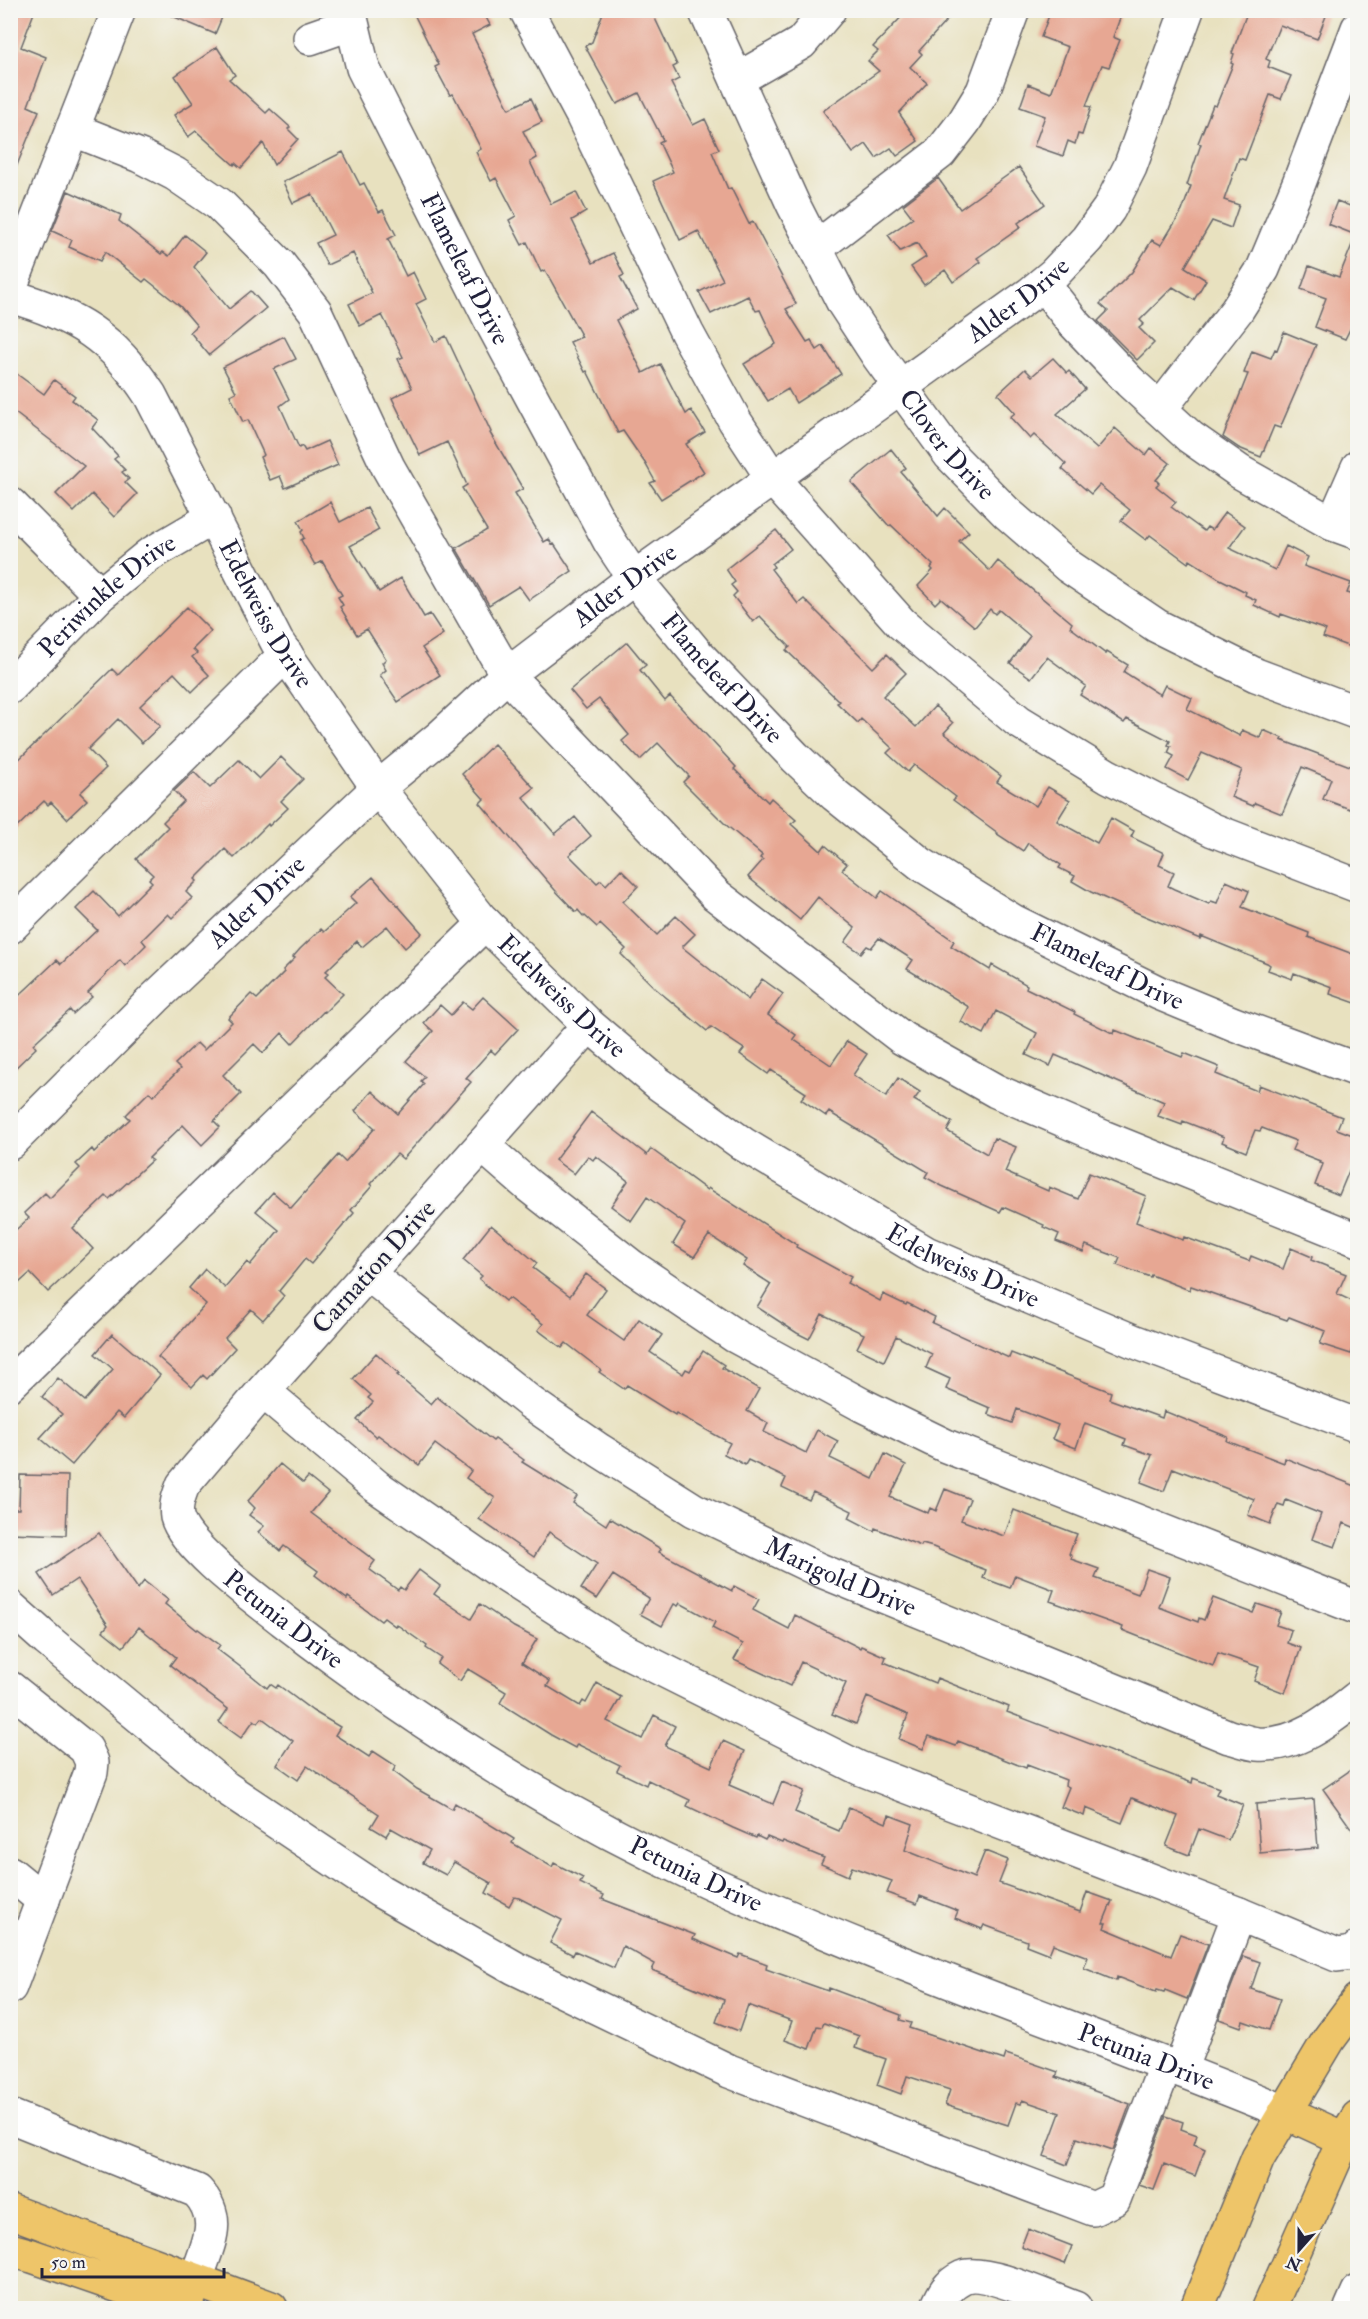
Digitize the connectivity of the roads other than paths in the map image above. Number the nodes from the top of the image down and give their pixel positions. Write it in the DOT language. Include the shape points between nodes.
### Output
graph roads {
  1 [pos="118,10"];
  2 [pos="526,10"];
  3 [pos="705,10"];
  4 [pos="829,10"];
  5 [pos="1013,10"];
  6 [pos="1187,10"];
  7 [pos="350,17"];
  8 [pos="1358,28"];
  9 [pos="310,38"];
  10 [pos="738,79"];
  11 [pos="72,129"];
  12 [pos="816,248"];
  13 [pos="1043,285"];
  14 [pos="10,288"];
  15 [pos="10,296"];
  16 [pos="901,387"];
  17 [pos="1160,409"];
  18 [pos="1358,467"];
  19 [pos="773,479"];
  20 [pos="10,504"];
  21 [pos="214,517"];
  22 [pos="1345,529"];
  23 [pos="634,578"];
  24 [pos="100,595"];
  25 [pos="286,654"];
  26 [pos="507,675"];
  27 [pos="10,687"];
  28 [pos="1358,713"];
  29 [pos="378,788"];
  30 [pos="1358,886"];
  31 [pos="485,923"];
  32 [pos="10,927"];
  33 [pos="589,1025"];
  34 [pos="1358,1070"];
  35 [pos="10,1143"];
  36 [pos="482,1145"];
  37 [pos="1358,1240"];
  38 [pos="368,1274"];
  39 [pos="10,1384"];
  40 [pos="263,1391"];
  41 [pos="1358,1426"];
  42 [pos="178,1519"];
  43 [pos="10,1607"];
  44 [pos="1358,1608"];
  45 [pos="10,1688"];
  46 [pos="1358,1697"];
  47 [pos="10,1873"];
  48 [pos="43,1900"];
  49 [pos="1239,1914"];
  50 [pos="1358,1948"];
  51 [pos="10,1987"];
  52 [pos="1358,2000"];
  53 [pos="1173,2067"];
  54 [pos="1285,2112"];
  55 [pos="10,2116"];
  56 [pos="1353,2135"];
  57 [pos="10,2211"];
  58 [pos="10,2250"];
  59 [pos="10,2266"];
  60 [pos="195,2280"];
  61 [pos="1358,2292"];
  62 [pos="125,2308"];
  63 [pos="272,2308"];
  64 [pos="937,2308"];
  65 [pos="1075,2308"];
  66 [pos="1197,2308"];
  67 [pos="1269,2308"];
  68 [pos="1351,2308"];
  1 -- 11 [label="street"];
  2 -- 19 [label="street" via="582,115 687,333 735,421"];
  3 -- 10 [label="street, Clover Drive"];
  4 -- 10 [label="street" via="801,43"];
  5 -- 12 [label="street" via="983,91 940,153"];
  6 -- 13 [label="street, Alder Drive" via="1130,167 1109,209 1087,239"];
  7 -- 9 [label="street, Flameleaf Drive"];
  7 -- 23 [label="street, Flameleaf Drive" via="363,68 494,327 610,542"];
  8 -- 17 [label="street" via="1263,268 1237,310"];
  10 -- 12 [label="street, Clover Drive"];
  11 -- 14 [label="street"];
  11 -- 26 [label="street" via="175,174 219,204 279,264 315,311 388,467"];
  12 -- 16 [label="street, Clover Drive" via="844,304"];
  13 -- 16 [label="street, Alder Drive"];
  13 -- 17 [label="street" via="1073,322"];
  15 -- 21 [label="street, Edelweiss Drive" via="72,318 117,351 150,395"];
  16 -- 19 [label="street, Alder Drive"];
  16 -- 28 [label="street, Clover Drive" via="950,455 1007,513 1068,566 1157,626 1256,675"];
  17 -- 22 [label="street" via="1190,437 1240,472"];
  18 -- 22 [label="street"];
  19 -- 23 [label="street, Alder Drive"];
  19 -- 30 [label="street" via="901,623 1018,721 1108,776 1213,830"];
  20 -- 24 [label="street"];
  21 -- 24 [label="street, Periwinkle Drive" via="148,555"];
  21 -- 25 [label="street, Edelweiss Drive"];
  23 -- 26 [label="street, Alder Drive"];
  23 -- 34 [label="street, Flameleaf Drive" via="795,758 921,864 1013,921 1160,993"];
  24 -- 27 [label="street, Periwinkle Drive"];
  25 -- 29 [label="street, Edelweiss Drive"];
  25 -- 32 [label="street"];
  26 -- 29 [label="street, Alder Drive"];
  26 -- 37 [label="street" via="716,895 902,1038 996,1091"];
  29 -- 31 [label="street, Edelweiss Drive"];
  29 -- 35 [label="street, Alder Drive" via="155,998"];
  31 -- 33 [label="street, Edelweiss Drive"];
  31 -- 39 [label="street"];
  33 -- 36 [label="street, Carnation Drive"];
  33 -- 41 [label="street, Edelweiss Drive" via="659,1084 742,1144 926,1253 1133,1341"];
  36 -- 38 [label="street, Carnation Drive"];
  36 -- 44 [label="street" via="631,1266 735,1336 862,1405 946,1446"];
  38 -- 40 [label="street, Carnation Drive"];
  38 -- 46 [label="street, Marigold Drive" via="531,1403 599,1450 694,1510 817,1569 1229,1737 1256,1744 1281,1743 1304,1734"];
  40 -- 42 [label="street, Carnation Drive" via="183,1485 177,1501"];
  40 -- 49 [label="street" via="376,1486 619,1648 860,1768"];
  42 -- 53 [label="street, Petunia Drive" via="192,1542 241,1587 385,1694 517,1780 635,1845 812,1926"];
  43 -- 53 [label="street" via="226,1788 380,1891 515,1968 729,2071 1093,2209 1114,2199"];
  45 -- 48 [label="street" via="86,1749 92,1762"];
  47 -- 48 [label="street"];
  48 -- 51 [label="street"];
  49 -- 50 [label="street" via="1338,1955 1353,1953"];
  49 -- 53 [label="street"];
  52 -- 54 [label="main road"];
  53 -- 54 [label="street, Petunia Drive"];
  54 -- 56 [label="main road"];
  54 -- 66 [label="main road" via="1258,2158"];
  55 -- 60 [label="street" via="197,2191 208,2202 214,2222"];
  56 -- 67 [label="main road"];
  57 -- 60 [label="main road"];
  58 -- 60 [label="main road" via="177,2306 188,2300"];
  59 -- 62 [label="main road"];
  60 -- 63 [label="main road"];
  61 -- 68 [label="street"];
  64 -- 65 [label="street" via="950,2285 965,2276 988,2276"];
}
